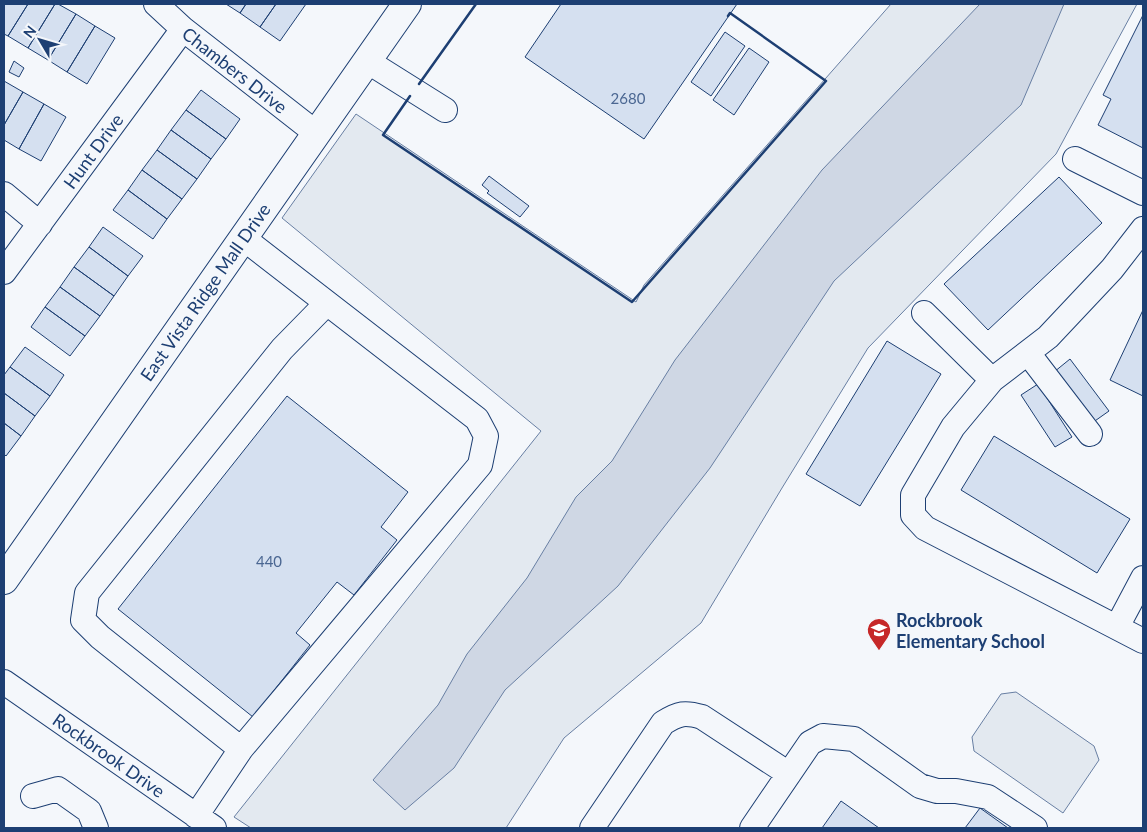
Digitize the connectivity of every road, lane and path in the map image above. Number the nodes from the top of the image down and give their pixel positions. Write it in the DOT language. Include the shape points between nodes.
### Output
graph roads {
  1 [pos="156,4"];
  2 [pos="406,4"];
  3 [pos="183,29"];
  4 [pos="367,61"];
  5 [pos="445,110"];
  6 [pos="316,133"];
  7 [pos="1075,158"];
  8 [pos="1143,193"];
  9 [pos="4,194"];
  10 [pos="40,224"];
  11 [pos="1143,229"];
  12 [pos="243,238"];
  13 [pos="4,272"];
  14 [pos="327,303"];
  15 [pos="924,313"];
  16 [pos="1028,353"];
  17 [pos="992,380"];
  18 [pos="1090,434"];
  19 [pos="1143,578"];
  20 [pos="4,580"];
  21 [pos="1117,627"];
  22 [pos="1143,641"];
  23 [pos="4,682"];
  24 [pos="241,749"];
  25 [pos="789,774"];
  26 [pos="33,796"];
  27 [pos="205,822"];
  28 [pos="96,828"];
  29 [pos="592,828"];
  30 [pos="752,828"];
  31 [pos="1035,828"];
  1 -- 3 [label="street, Chambers Drive"];
  2 -- 4 [label="main road, East Vista Ridge Mall Drive"];
  3 -- 6 [label="street, Chambers Drive"];
  3 -- 10 [label="street, Hunt Drive"];
  4 -- 5 [label="street"];
  4 -- 6 [label="main road, East Vista Ridge Mall Drive"];
  6 -- 12 [label="main road, East Vista Ridge Mall Drive"];
  7 -- 8 [label="street"];
  9 -- 10 [label="street"];
  10 -- 13 [label="street, Hunt Drive"];
  11 -- 16 [label="street" via="1112,269 1048,337"];
  12 -- 14 [label="street"];
  12 -- 20 [label="main road, East Vista Ridge Mall Drive"];
  14 -- 24 [label="street" via="282,349 87,593 83,620"];
  14 -- 24 [label="street" via="477,420 486,436 480,465"];
  15 -- 17 [label="street"];
  16 -- 17 [label="street"];
  16 -- 18 [label="street"];
  17 -- 21 [label="street" via="953,427 913,495 913,515 925,528"];
  19 -- 21 [label="street"];
  21 -- 22 [label="street"];
  23 -- 27 [label="street, Rockbrook Drive"];
  24 -- 27 [label="street"];
  25 -- 29 [label="street" via="702,717 688,713 676,715 664,723"];
  25 -- 30 [label="street"];
  25 -- 31 [label="street" via="810,743 823,736 854,738 920,786 988,797"];
  26 -- 28 [label="street" via="58,789 89,811"];
}
